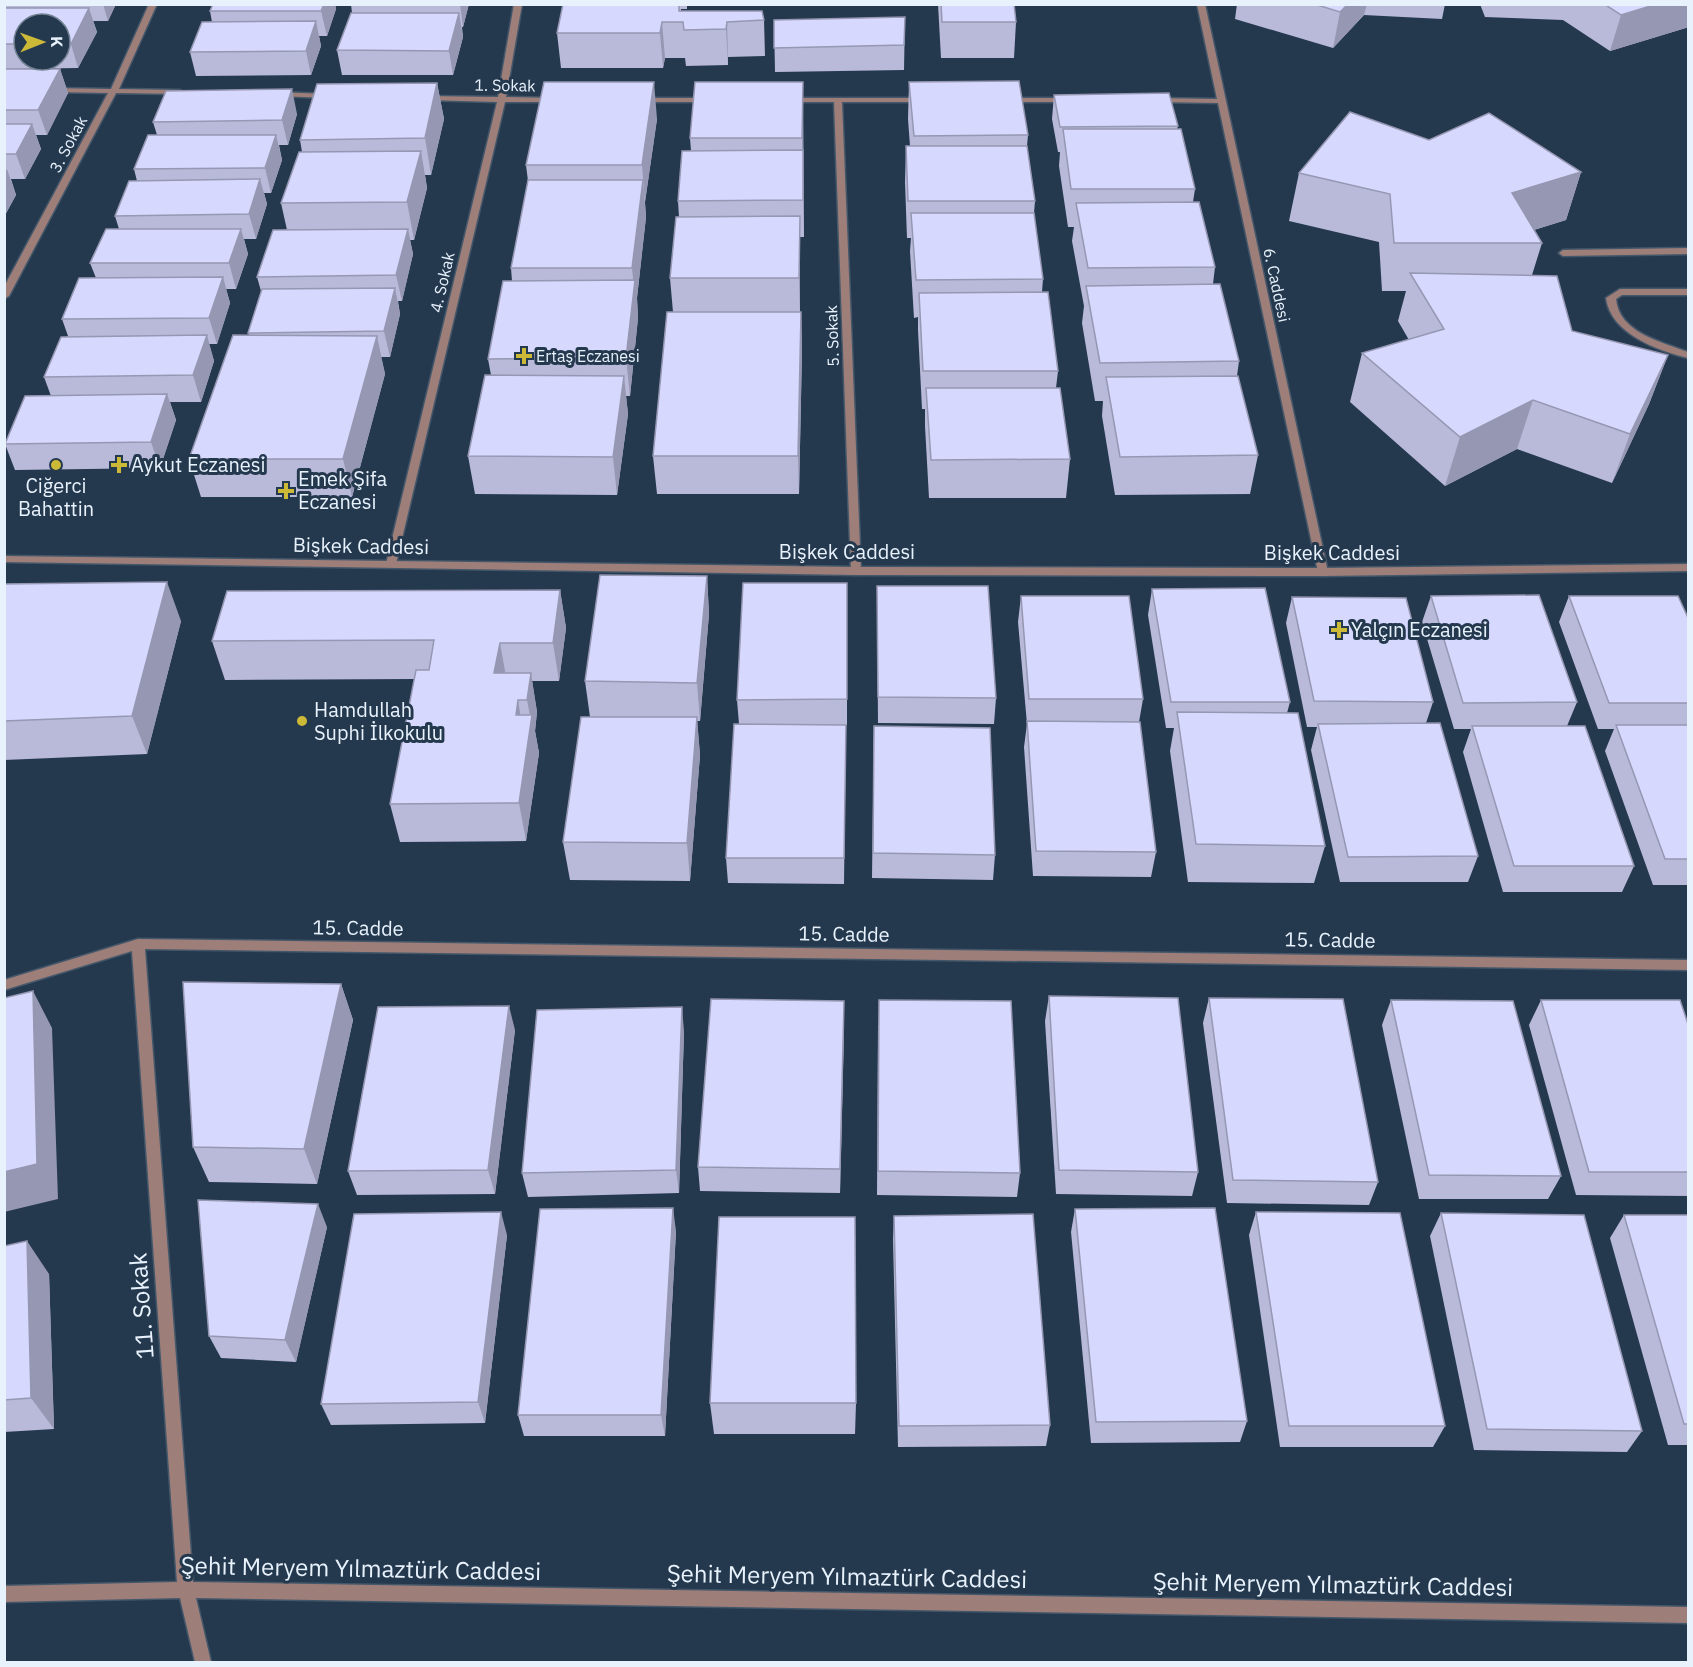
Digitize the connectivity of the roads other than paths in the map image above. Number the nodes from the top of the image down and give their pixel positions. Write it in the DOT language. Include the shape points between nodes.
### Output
graph roads {
  1 [pos="153,4"];
  2 [pos="518,4"];
  3 [pos="1201,4"];
  4 [pos="37,90"];
  5 [pos="114,90"];
  6 [pos="184,92"];
  7 [pos="266,94"];
  8 [pos="337,96"];
  9 [pos="419,98"];
  10 [pos="501,100"];
  11 [pos="570,100"];
  12 [pos="629,100"];
  13 [pos="722,100"];
  14 [pos="780,100"];
  15 [pos="838,100"];
  16 [pos="934,100"];
  17 [pos="994,100"];
  18 [pos="1078,100"];
  19 [pos="1150,100"];
  20 [pos="1222,101"];
  21 [pos="1689,251"];
  22 [pos="1563,253"];
  23 [pos="1689,292"];
  24 [pos="4,296"];
  25 [pos="1689,355"];
  26 [pos="4,559"];
  27 [pos="391,564"];
  28 [pos="1689,568"];
  29 [pos="856,571"];
  30 [pos="1323,572"];
  31 [pos="138,944"];
  32 [pos="1689,965"];
  33 [pos="4,985"];
  34 [pos="186,1590"];
  35 [pos="4,1594"];
  36 [pos="1689,1615"];
  37 [pos="203,1662"];
  1 -- 5 [label="street, 3. Sokak"];
  2 -- 10 [label="street, 4. Sokak"];
  3 -- 20 [label="street, 6. Caddesi"];
  4 -- 5 [label="street"];
  5 -- 6 [label="street"];
  5 -- 24 [label="street, 3. Sokak"];
  7 -- 8 [label="street"];
  9 -- 10 [label="street, 1. Sokak"];
  10 -- 11 [label="street, 1. Sokak"];
  10 -- 27 [label="street, 4. Sokak"];
  12 -- 13 [label="street"];
  14 -- 15 [label="street"];
  15 -- 16 [label="street"];
  15 -- 29 [label="street, 5. Sokak"];
  17 -- 18 [label="street"];
  19 -- 20 [label="street"];
  20 -- 30 [label="street, 6. Caddesi"];
  21 -- 22 [label="street"];
  23 -- 25 [label="street" via="1620,292 1611,298 1610,306 1619,321 1637,335"];
  26 -- 27 [label="street, Bişkek Caddesi"];
  27 -- 29 [label="street, Bişkek Caddesi"];
  28 -- 30 [label="street, Bişkek Caddesi"];
  29 -- 30 [label="street, Bişkek Caddesi"];
  31 -- 32 [label="street, 15. Cadde"];
  31 -- 33 [label="street, 15. Cadde"];
  31 -- 34 [label="street, 11. Sokak"];
  34 -- 35 [label="street, Şehit Meryem Yılmaztürk Caddesi"];
  34 -- 36 [label="street, Şehit Meryem Yılmaztürk Caddesi"];
  34 -- 37 [label="street, 11. Sokak"];
}
